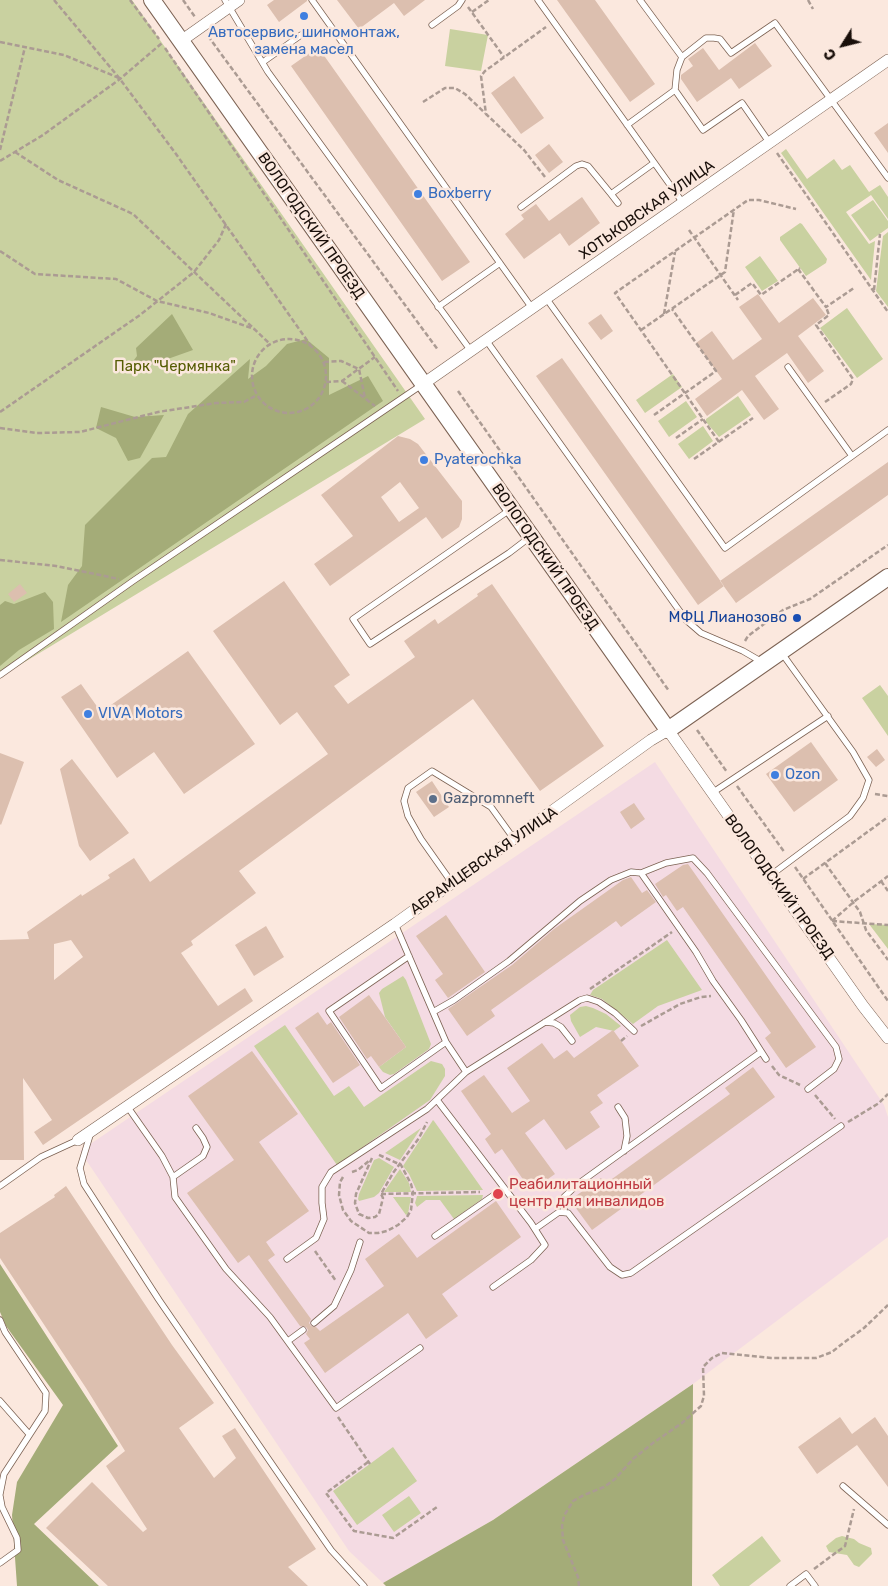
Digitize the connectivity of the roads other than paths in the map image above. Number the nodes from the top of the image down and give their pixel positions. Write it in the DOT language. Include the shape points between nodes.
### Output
graph roads {
  1 [pos="152,0"];
  2 [pos="312,0"];
  3 [pos="462,0"];
  4 [pos="538,0"];
  5 [pos="640,0"];
  6 [pos="231,2"];
  7 [pos="432,25"];
  8 [pos="301,35"];
  9 [pos="181,41"];
  10 [pos="682,57"];
  11 [pos="888,60"];
  12 [pos="262,62"];
  13 [pos="675,90"];
  14 [pos="832,99"];
  15 [pos="627,125"];
  16 [pos="772,146"];
  17 [pos="654,163"];
  18 [pos="888,178"];
  19 [pos="611,194"];
  20 [pos="618,203"];
  21 [pos="683,203"];
  22 [pos="521,207"];
  23 [pos="500,263"];
  24 [pos="546,298"];
  25 [pos="438,307"];
  26 [pos="532,308"];
  27 [pos="486,340"];
  28 [pos="471,351"];
  29 [pos="788,367"];
  30 [pos="423,384"];
  31 [pos="888,430"];
  32 [pos="852,456"];
  33 [pos="511,509"];
  34 [pos="530,536"];
  35 [pos="888,578"];
  36 [pos="780,651"];
  37 [pos="764,663"];
  38 [pos="0,675"];
  39 [pos="828,716"];
  40 [pos="668,730"];
  41 [pos="712,793"];
  42 [pos="514,839"];
  43 [pos="641,873"];
  44 [pos="771,876"];
  45 [pos="452,883"];
  46 [pos="395,924"];
  47 [pos="409,956"];
  48 [pos="433,1012"];
  49 [pos="561,1012"];
  50 [pos="546,1022"];
  51 [pos="561,1027"];
  52 [pos="634,1031"];
  53 [pos="888,1038"];
  54 [pos="572,1041"];
  55 [pos="446,1042"];
  56 [pos="761,1052"];
  57 [pos="766,1059"];
  58 [pos="466,1072"];
  59 [pos="808,1089"];
  60 [pos="437,1100"];
  61 [pos="127,1106"];
  62 [pos="618,1106"];
  63 [pos="841,1126"];
  64 [pos="196,1128"];
  65 [pos="91,1130"];
  66 [pos="78,1140"];
  67 [pos="624,1151"];
  68 [pos="173,1176"];
  69 [pos="0,1186"];
  70 [pos="504,1188"];
  71 [pos="564,1212"];
  72 [pos="535,1229"];
  73 [pos="435,1236"];
  74 [pos="360,1242"];
  75 [pos="288,1259"];
  76 [pos="493,1287"];
  77 [pos="0,1320"];
  78 [pos="314,1323"];
  79 [pos="303,1330"];
  80 [pos="288,1341"];
  81 [pos="420,1348"];
  82 [pos="0,1401"];
  83 [pos="29,1434"];
  84 [pos="843,1486"];
  85 [pos="0,1495"];
  86 [pos="888,1525"];
  87 [pos="0,1563"];
  88 [pos="364,1586"];
  89 [pos="790,1586"];
  90 [pos="815,1586"];
  1 -- 9 [label="street, ВОЛОГОДСКИЙ ПРОЕЗД"];
  2 -- 23 [label="lane"];
  3 -- 7 [label="lane"];
  4 -- 15 [label="lane"];
  5 -- 10 [label="lane"];
  6 -- 9 [label="street"];
  6 -- 12 [label="lane"];
  8 -- 12 [label="lane"];
  9 -- 30 [label="street, ВОЛОГОДСКИЙ ПРОЕЗД"];
  10 -- 13 [label="lane" via="676,70"];
  10 -- 14 [label="lane" via="706,38 720,40 731,53 775,23"];
  11 -- 14 [label="street, ХОТЬКОВСКАЯ УЛИЦА"];
  12 -- 25 [label="lane"];
  13 -- 15 [label="lane"];
  13 -- 16 [label="lane" via="704,130 742,103"];
  14 -- 16 [label="street, ХОТЬКОВСКАЯ УЛИЦА"];
  14 -- 18 [label="lane"];
  15 -- 17 [label="lane"];
  16 -- 21 [label="street, ХОТЬКОВСКАЯ УЛИЦА"];
  17 -- 19 [label="lane"];
  17 -- 21 [label="lane"];
  19 -- 20 [label="lane"];
  19 -- 22 [label="lane" via="588,166 582,164"];
  21 -- 24 [label="street, ХОТЬКОВСКАЯ УЛИЦА"];
  23 -- 25 [label="lane"];
  23 -- 26 [label="lane"];
  24 -- 26 [label="street, ХОТЬКОВСКАЯ УЛИЦА"];
  24 -- 32 [label="lane" via="725,548"];
  25 -- 28 [label="lane"];
  26 -- 27 [label="street, ХОТЬКОВСКАЯ УЛИЦА"];
  27 -- 28 [label="street, ХОТЬКОВСКАЯ УЛИЦА"];
  27 -- 37 [label="lane" via="686,620 701,634"];
  28 -- 30 [label="street, ХОТЬКОВСКАЯ УЛИЦА"];
  29 -- 32 [label="lane"];
  30 -- 33 [label="street, ВОЛОГОДСКИЙ ПРОЕЗД"];
  30 -- 38 [label="lane"];
  31 -- 32 [label="lane"];
  33 -- 34 [label="street, ВОЛОГОДСКИЙ ПРОЕЗД"];
  33 -- 34 [label="lane" via="353,618 370,644"];
  34 -- 40 [label="street, ВОЛОГОДСКИЙ ПРОЕЗД"];
  35 -- 36 [label="street, АБРАМЦЕВСКАЯ УЛИЦА"];
  36 -- 37 [label="street, АБРАМЦЕВСКАЯ УЛИЦА"];
  36 -- 39 [label="lane"];
  37 -- 40 [label="street, АБРАМЦЕВСКАЯ УЛИЦА"];
  39 -- 41 [label="lane"];
  39 -- 44 [label="lane" via="868,780 862,798 850,816"];
  40 -- 41 [label="street, ВОЛОГОДСКИЙ ПРОЕЗД"];
  40 -- 42 [label="street, АБРАМЦЕВСКАЯ УЛИЦА"];
  41 -- 44 [label="street, ВОЛОГОДСКИЙ ПРОЕЗД"];
  42 -- 45 [label="street, АБРАМЦЕВСКАЯ УЛИЦА"];
  42 -- 45 [label="lane" via="491,807 432,771 408,788 405,808 421,839"];
  43 -- 48 [label="lane" via="631,872 611,880 509,961"];
  43 -- 56 [label="lane"];
  43 -- 59 [label="lane" via="666,863 693,858 707,874 836,1047 839,1059 834,1069"];
  44 -- 53 [label="street, ВОЛОГОДСКИЙ ПРОЕЗД"];
  45 -- 46 [label="street, АБРАМЦЕВСКАЯ УЛИЦА"];
  46 -- 47 [label="lane"];
  46 -- 61 [label="street, АБРАМЦЕВСКАЯ УЛИЦА"];
  47 -- 48 [label="lane"];
  47 -- 55 [label="lane" via="329,1011 381,1088"];
  48 -- 55 [label="lane"];
  49 -- 50 [label="lane"];
  49 -- 51 [label="lane"];
  49 -- 52 [label="lane" via="587,998 615,1013"];
  50 -- 51 [label="lane"];
  50 -- 58 [label="lane"];
  51 -- 54 [label="lane"];
  55 -- 58 [label="lane"];
  56 -- 57 [label="lane"];
  56 -- 67 [label="lane"];
  58 -- 60 [label="lane"];
  60 -- 70 [label="lane"];
  60 -- 75 [label="lane" via="331,1172 322,1188 324,1219 316,1238"];
  61 -- 65 [label="street, АБРАМЦЕВСКАЯ УЛИЦА"];
  61 -- 68 [label="lane"];
  62 -- 67 [label="lane" via="625,1118 628,1136"];
  63 -- 71 [label="lane" via="631,1273 622,1275 610,1267"];
  64 -- 68 [label="lane" via="206,1147 203,1156"];
  65 -- 66 [label="street, АБРАМЦЕВСКАЯ УЛИЦА"];
  65 -- 88 [label="lane" via="80,1168 84,1184 159,1300 326,1542"];
  66 -- 69 [label="lane" via="41,1157"];
  67 -- 71 [label="lane" via="564,1197"];
  68 -- 80 [label="lane" via="175,1197 226,1269"];
  70 -- 72 [label="lane"];
  70 -- 73 [label="lane"];
  71 -- 72 [label="lane" via="559,1212"];
  72 -- 76 [label="lane" via="545,1245 531,1260"];
  74 -- 78 [label="lane" via="334,1306"];
  77 -- 83 [label="lane" via="46,1393 45,1411"];
  79 -- 80 [label="lane"];
  80 -- 81 [label="lane" via="336,1408"];
  82 -- 83 [label="lane"];
  83 -- 85 [label="lane" via="4,1474"];
  84 -- 86 [label="lane"];
  85 -- 87 [label="lane" via="2,1507 17,1538 18,1550"];
  89 -- 90 [label="lane" via="806,1574"];
}
